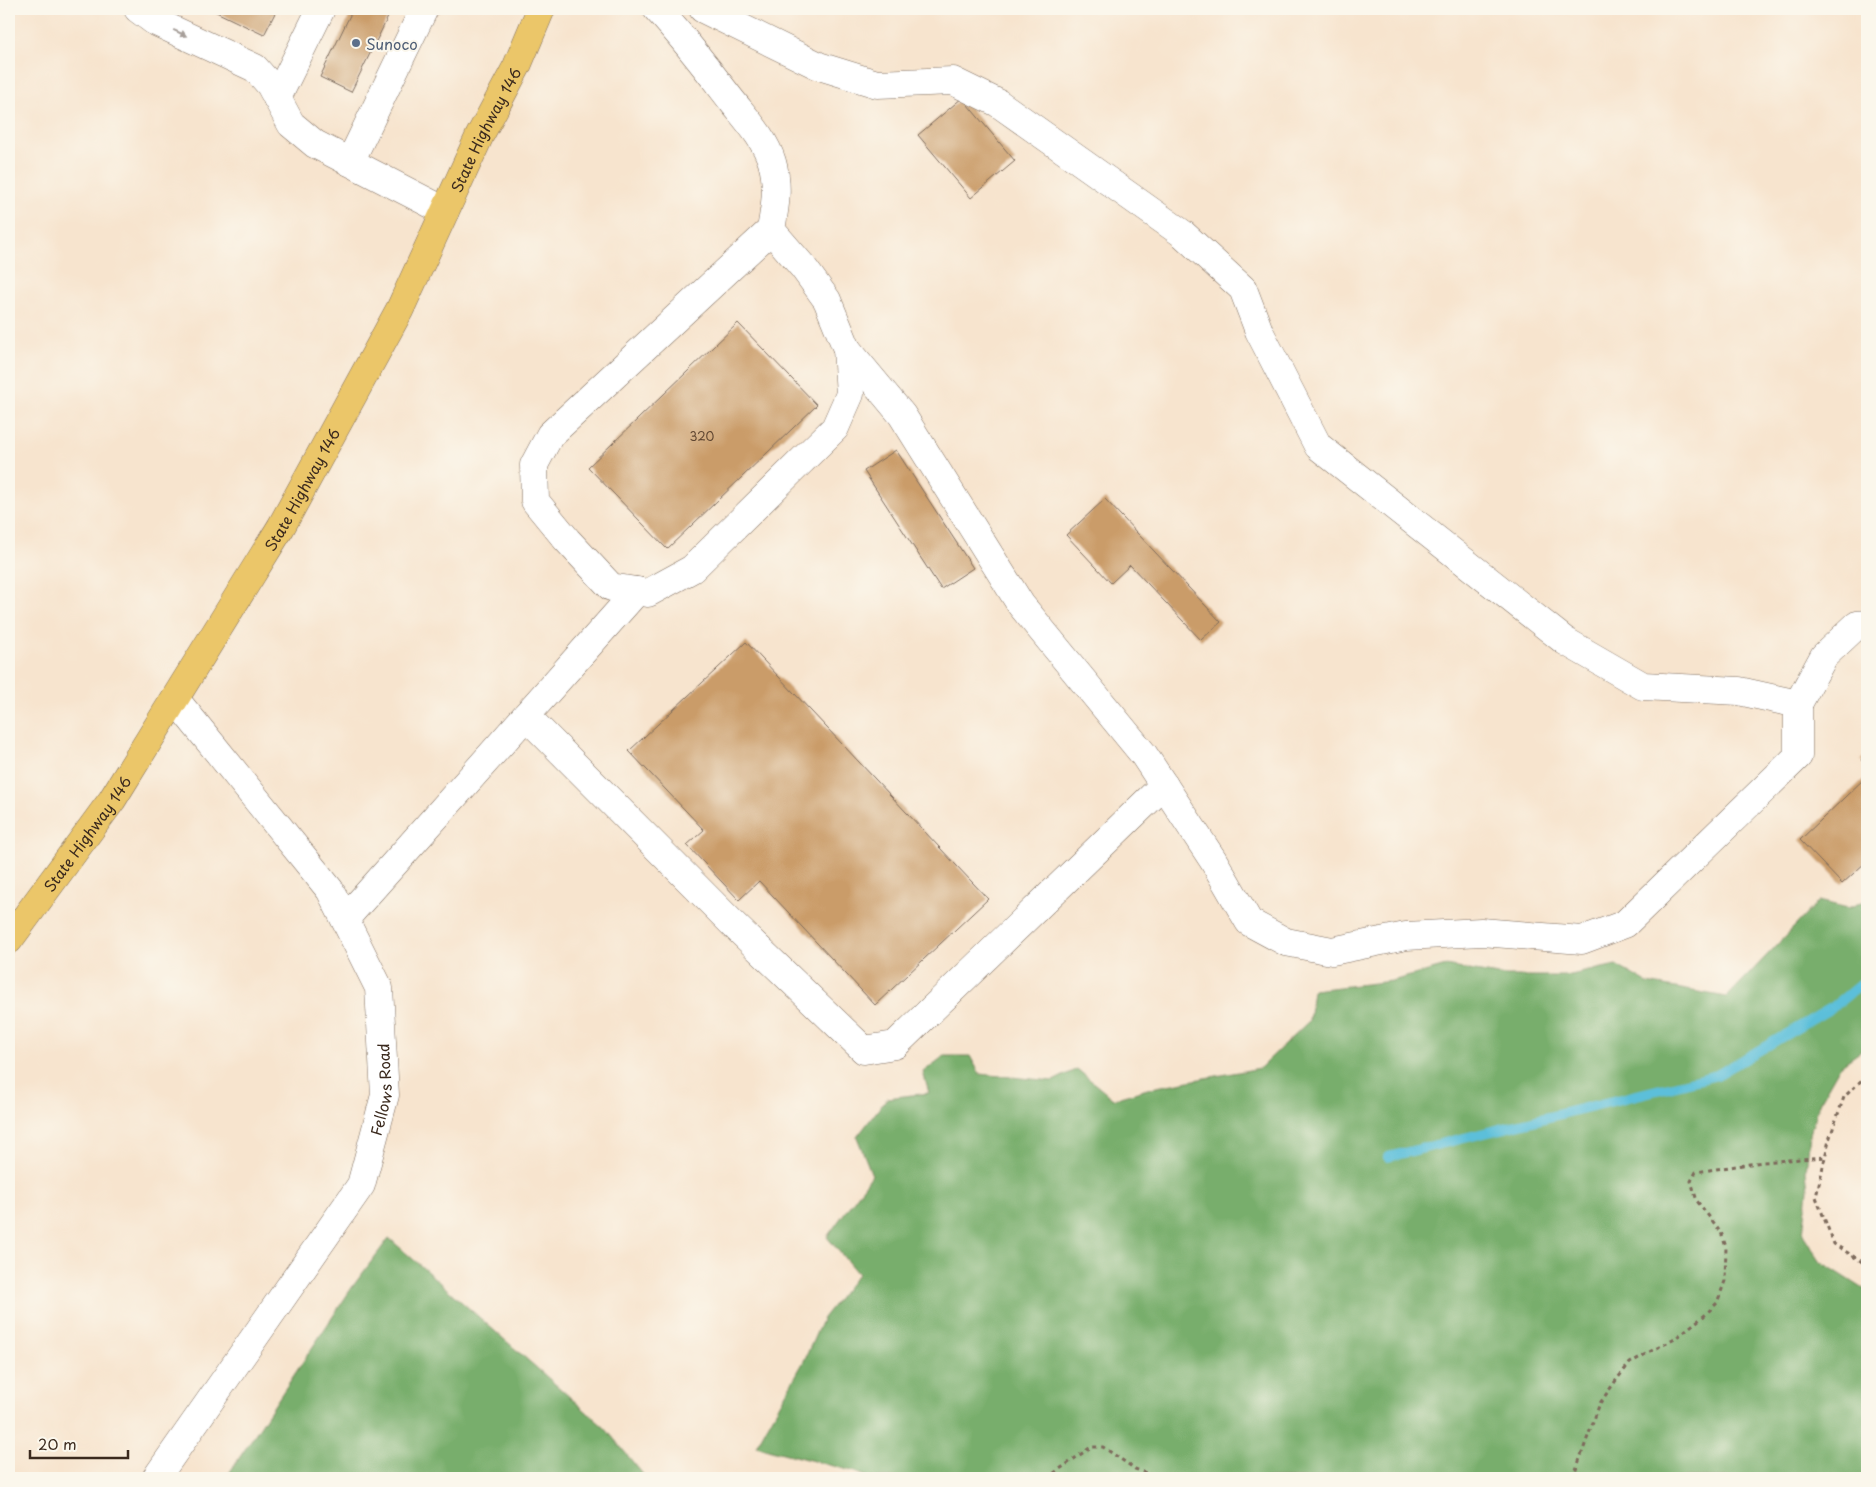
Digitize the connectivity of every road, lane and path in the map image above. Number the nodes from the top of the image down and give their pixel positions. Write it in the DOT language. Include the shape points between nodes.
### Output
graph roads {
  1 [pos="138,9"];
  2 [pos="322,9"];
  3 [pos="424,9"];
  4 [pos="541,9"];
  5 [pos="657,9"];
  6 [pos="703,9"];
  7 [pos="277,98"];
  8 [pos="350,162"];
  9 [pos="445,211"];
  10 [pos="771,230"];
  11 [pos="848,349"];
  12 [pos="637,591"];
  13 [pos="1867,624"];
  14 [pos="175,699"];
  15 [pos="1798,704"];
  16 [pos="526,716"];
  17 [pos="1164,785"];
  18 [pos="345,919"];
  19 [pos="9,940"];
  20 [pos="1867,1075"];
  21 [pos="1824,1157"];
  22 [pos="1867,1265"];
  23 [pos="156,1478"];
  24 [pos="1047,1478"];
  25 [pos="1187,1478"];
  26 [pos="1572,1478"];
  1 -- 7 [label="street, one-way" via="154,21 255,68"];
  2 -- 7 [label="street"];
  3 -- 8 [label="street"];
  4 -- 9 [label="main road, State Highway 146" via="517,66"];
  5 -- 10 [label="street" via="761,138 775,177 777,198"];
  6 -- 15 [label="street" via="819,66 877,84 953,81 998,103 1183,234 1243,289 1259,331 1318,446 1565,641 1643,686 1739,691"];
  7 -- 8 [label="street" via="291,124 315,144"];
  8 -- 9 [label="street"];
  9 -- 14 [label="main road, State Highway 146" via="400,309 281,527"];
  10 -- 11 [label="street" via="827,300"];
  10 -- 12 [label="street" via="550,435 534,465 535,501 612,587"];
  11 -- 12 [label="street" via="850,394 835,428 692,569 648,593"];
  11 -- 17 [label="street" via="902,415 1021,605 1144,755"];
  12 -- 16 [label="street"];
  13 -- 15 [label="street" via="1857,625 1824,656"];
  14 -- 18 [label="street, Fellows Road" via="330,890"];
  14 -- 19 [label="main road, State Highway 146" via="112,800"];
  15 -- 17 [label="street" via="1798,756 1625,924 1582,940 1480,932 1406,936 1332,951 1286,942 1249,922"];
  16 -- 17 [label="street" via="864,1050 895,1045"];
  16 -- 18 [label="street"];
  18 -- 23 [label="street, Fellows Road" via="379,988 385,1095 362,1185"];
  20 -- 21 [label="path" via="1844,1097"];
  21 -- 22 [label="path" via="1816,1197 1834,1244"];
  21 -- 26 [label="path" via="1696,1172 1691,1181 1697,1201 1722,1232 1726,1247 1725,1281 1717,1303 1673,1340 1630,1363 1600,1402"];
  24 -- 25 [label="path" via="1091,1447 1103,1446 1135,1469"];
}
